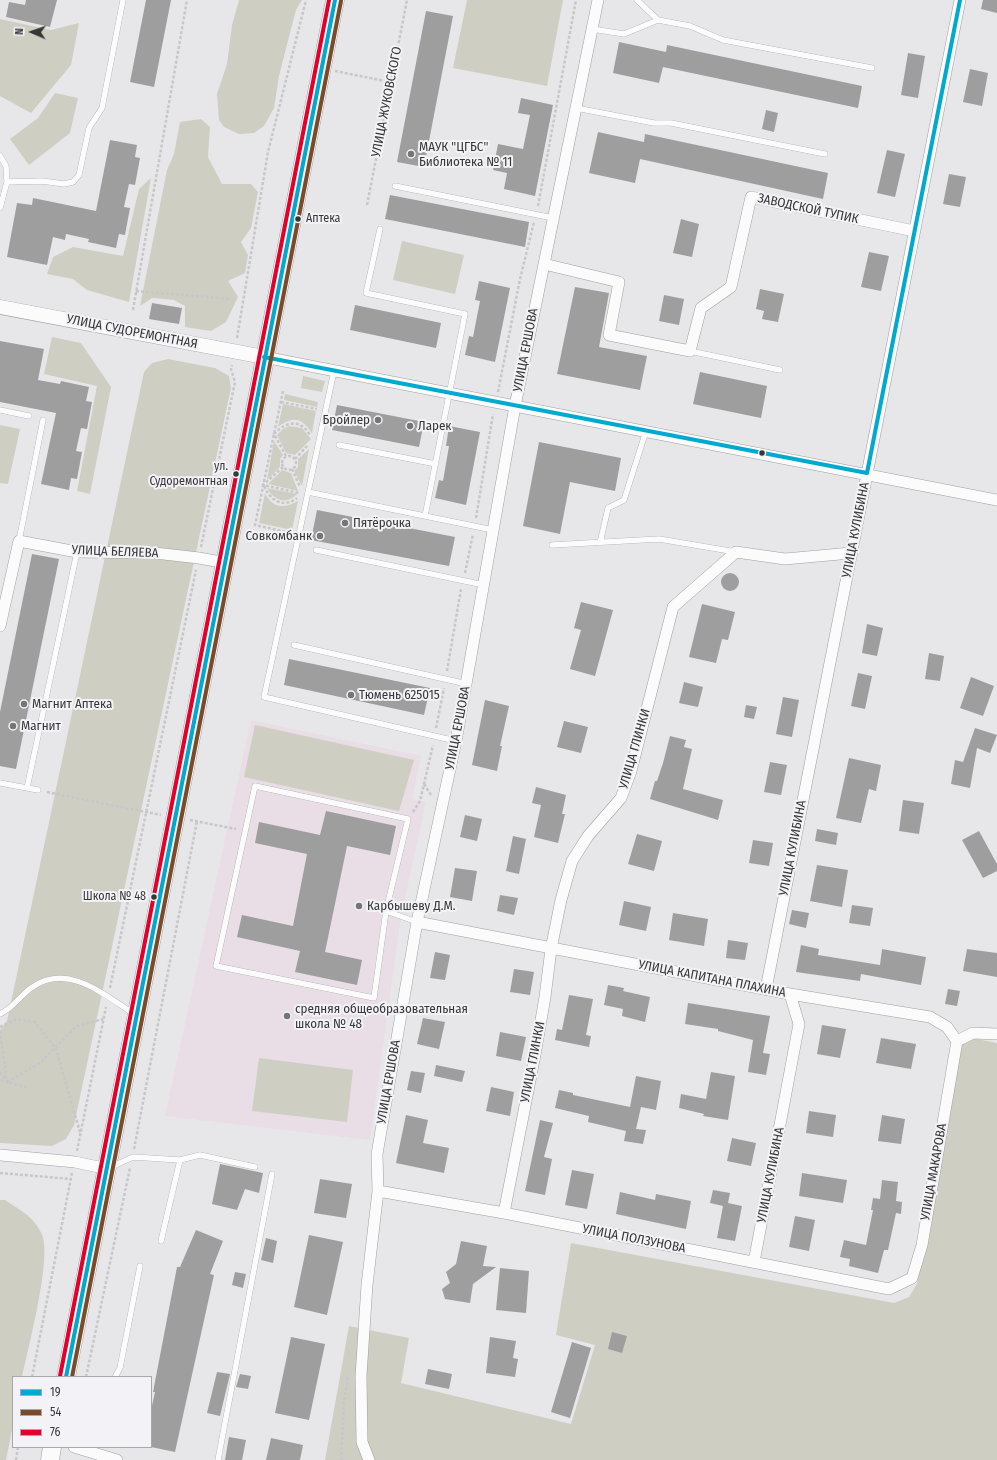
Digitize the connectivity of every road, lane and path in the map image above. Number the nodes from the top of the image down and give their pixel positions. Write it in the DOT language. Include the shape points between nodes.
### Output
graph roads {
  1 [pos="124,0"];
  2 [pos="188,0"];
  3 [pos="306,0"];
  4 [pos="335,0"];
  5 [pos="407,0"];
  6 [pos="598,0"];
  7 [pos="637,0"];
  8 [pos="960,0"];
  9 [pos="658,20"];
  10 [pos="592,29"];
  11 [pos="872,68"];
  12 [pos="321,69"];
  13 [pos="390,82"];
  14 [pos="576,108"];
  15 [pos="825,154"];
  16 [pos="0,156"];
  17 [pos="7,182"];
  18 [pos="395,186"];
  19 [pos="367,205"];
  20 [pos="0,208"];
  21 [pos="553,218"];
  22 [pos="380,229"];
  23 [pos="914,231"];
  24 [pos="544,264"];
  25 [pos="136,291"];
  26 [pos="229,300"];
  27 [pos="0,307"];
  28 [pos="133,310"];
  29 [pos="690,351"];
  30 [pos="234,352"];
  31 [pos="264,357"];
  32 [pos="780,370"];
  33 [pos="334,371"];
  34 [pos="283,391"];
  35 [pos="449,393"];
  36 [pos="281,402"];
  37 [pos="321,403"];
  38 [pos="515,406"];
  39 [pos="0,410"];
  40 [pos="29,416"];
  41 [pos="44,420"];
  42 [pos="646,431"];
  43 [pos="274,434"];
  44 [pos="314,440"];
  45 [pos="309,445"];
  46 [pos="339,445"];
  47 [pos="286,456"];
  48 [pos="295,459"];
  49 [pos="436,464"];
  50 [pos="283,467"];
  51 [pos="292,469"];
  52 [pos="867,473"];
  53 [pos="263,485"];
  54 [pos="305,493"];
  55 [pos="997,500"];
  56 [pos="425,516"];
  57 [pos="493,530"];
  58 [pos="294,533"];
  59 [pos="18,541"];
  60 [pos="600,543"];
  61 [pos="552,545"];
  62 [pos="316,550"];
  63 [pos="78,552"];
  64 [pos="736,552"];
  65 [pos="851,553"];
  66 [pos="199,558"];
  67 [pos="226,563"];
  68 [pos="484,585"];
  69 [pos="0,626"];
  70 [pos="294,645"];
  71 [pos="466,684"];
  72 [pos="456,741"];
  73 [pos="0,783"];
  74 [pos="27,788"];
  75 [pos="38,790"];
  76 [pos="145,811"];
  77 [pos="176,817"];
  78 [pos="197,821"];
  79 [pos="246,831"];
  80 [pos="386,912"];
  81 [pos="417,922"];
  82 [pos="551,949"];
  83 [pos="766,989"];
  84 [pos="790,994"];
  85 [pos="108,997"];
  86 [pos="0,1014"];
  87 [pos="136,1015"];
  88 [pos="104,1019"];
  89 [pos="0,1027"];
  90 [pos="0,1031"];
  91 [pos="997,1034"];
  92 [pos="957,1041"];
  93 [pos="56,1049"];
  94 [pos="0,1072"];
  95 [pos="0,1080"];
  96 [pos="7,1082"];
  97 [pos="29,1088"];
  98 [pos="80,1133"];
  99 [pos="0,1155"];
  100 [pos="133,1157"];
  101 [pos="180,1160"];
  102 [pos="74,1162"];
  103 [pos="255,1167"];
  104 [pos="108,1169"];
  105 [pos="0,1173"];
  106 [pos="272,1174"];
  107 [pos="71,1179"];
  108 [pos="378,1191"];
  109 [pos="504,1213"];
  110 [pos="161,1241"];
  111 [pos="754,1262"];
  112 [pos="140,1266"];
  113 [pos="889,1289"];
  114 [pos="32,1376"];
  115 [pos="66,1376"];
  116 [pos="86,1376"];
  117 [pos="116,1376"];
  118 [pos="18,1448"];
  119 [pos="52,1448"];
  120 [pos="88,1448"];
  121 [pos="16,1460"];
  122 [pos="50,1460"];
  123 [pos="117,1460"];
  124 [pos="218,1460"];
  125 [pos="369,1460"];
  1 -- 17 [label="lane" via="102,108 90,128 80,175 73,182 64,184 42,181"];
  2 -- 25 [label="path"];
  3 -- 30 [label="path" via="268,152"];
  4 -- 12 [label="main road"];
  5 -- 13 [label="path, УЛИЦА ЖУКОВСКОГО"];
  6 -- 10 [label="street, УЛИЦА ЕРШОВА"];
  7 -- 9 [label="lane"];
  8 -- 23 [label="street, УЛИЦА КУЛИБИНА"];
  9 -- 10 [label="lane" via="624,34"];
  9 -- 11 [label="lane" via="690,26 723,40"];
  10 -- 14 [label="street, УЛИЦА ЕРШОВА"];
  12 -- 13 [label="path"];
  12 -- 31 [label="main road"];
  13 -- 19 [label="path, УЛИЦА ЖУКОВСКОГО"];
  14 -- 15 [label="lane" via="654,124 671,123"];
  14 -- 21 [label="street, УЛИЦА ЕРШОВА"];
  16 -- 17 [label="lane" via="6,166"];
  17 -- 20 [label="lane"];
  18 -- 21 [label="lane"];
  21 -- 24 [label="street, УЛИЦА ЕРШОВА"];
  22 -- 35 [label="lane" via="366,293 465,314"];
  23 -- 29 [label="street, ЗАВОДСКОЙ ТУПИК" via="751,197 731,287 701,308"];
  23 -- 52 [label="street, УЛИЦА КУЛИБИНА"];
  24 -- 29 [label="street" via="619,282 610,335"];
  24 -- 38 [label="street, УЛИЦА ЕРШОВА"];
  25 -- 26 [label="path"];
  25 -- 28 [label="path"];
  27 -- 30 [label="street, УЛИЦА СУДОРЕМОНТНАЯ"];
  29 -- 32 [label="lane"];
  30 -- 31 [label="street, УЛИЦА СУДОРЕМОНТНАЯ"];
  30 -- 66 [label="path" via="231,369 235,382"];
  31 -- 33 [label="street"];
  31 -- 67 [label="main road"];
  33 -- 35 [label="street"];
  33 -- 54 [label="lane"];
  34 -- 36 [label="path"];
  35 -- 38 [label="street"];
  35 -- 49 [label="lane"];
  36 -- 37 [label="path" via="320,410"];
  36 -- 43 [label="path"];
  38 -- 42 [label="street"];
  38 -- 57 [label="street, УЛИЦА ЕРШОВА"];
  39 -- 40 [label="lane"];
  41 -- 59 [label="lane"];
  42 -- 52 [label="street"];
  42 -- 60 [label="lane" via="624,500 608,508"];
  43 -- 44 [label="path" via="282,426 290,423 301,425"];
  43 -- 47 [label="path"];
  43 -- 53 [label="path"];
  45 -- 48 [label="path"];
  46 -- 49 [label="lane"];
  47 -- 48 [label="path"];
  47 -- 50 [label="path" via="282,459"];
  48 -- 51 [label="path" via="295,467"];
  49 -- 56 [label="lane"];
  50 -- 51 [label="path"];
  50 -- 53 [label="path"];
  51 -- 54 [label="path"];
  52 -- 55 [label="street"];
  52 -- 65 [label="street, УЛИЦА КУЛИБИНА"];
  53 -- 54 [label="path"];
  53 -- 54 [label="path" via="272,499 279,503 295,500"];
  53 -- 58 [label="path" via="255,525"];
  54 -- 56 [label="lane"];
  54 -- 72 [label="lane" via="264,697"];
  56 -- 57 [label="lane"];
  57 -- 68 [label="street, УЛИЦА ЕРШОВА"];
  59 -- 63 [label="street, УЛИЦА БЕЛЯЕВА"];
  59 -- 69 [label="street"];
  60 -- 61 [label="lane"];
  60 -- 64 [label="lane" via="659,539"];
  62 -- 68 [label="lane"];
  63 -- 66 [label="street, УЛИЦА БЕЛЯЕВА" via="155,553"];
  63 -- 74 [label="lane"];
  64 -- 65 [label="street" via="784,559"];
  64 -- 82 [label="street, УЛИЦА ГЛИНКИ" via="673,607 621,798 588,836 572,861"];
  65 -- 83 [label="street, УЛИЦА КУЛИБИНА"];
  66 -- 67 [label="street, УЛИЦА БЕЛЯЕВА"];
  66 -- 76 [label="path"];
  67 -- 77 [label="main road"];
  68 -- 71 [label="street, УЛИЦА ЕРШОВА"];
  70 -- 71 [label="lane"];
  71 -- 72 [label="street, УЛИЦА ЕРШОВА"];
  72 -- 81 [label="street, УЛИЦА ЕРШОВА"];
  73 -- 74 [label="lane"];
  74 -- 75 [label="lane"];
  75 -- 76 [label="path"];
  76 -- 77 [label="path"];
  76 -- 85 [label="path"];
  77 -- 78 [label="path"];
  77 -- 87 [label="main road"];
  78 -- 79 [label="path"];
  78 -- 100 [label="path"];
  79 -- 80 [label="lane" via="255,786 408,819"];
  79 -- 80 [label="lane" via="216,966 374,998"];
  80 -- 81 [label="lane"];
  81 -- 82 [label="street, УЛИЦА КАПИТАНА ПЛАХИНА"];
  81 -- 108 [label="street, УЛИЦА ЕРШОВА" via="377,1154"];
  82 -- 83 [label="street, УЛИЦА КАПИТАНА ПЛАХИНА"];
  82 -- 109 [label="street, УЛИЦА ГЛИНКИ" via="539,1033"];
  83 -- 84 [label="street, УЛИЦА КАПИТАНА ПЛАХИНА"];
  84 -- 92 [label="street, УЛИЦА КАПИТАНА ПЛАХИНА" via="930,1017 947,1027"];
  84 -- 111 [label="street, УЛИЦА КУЛИБИНА" via="799,1024"];
  85 -- 86 [label="lane" via="76,980 58,977 47,979 31,988"];
  85 -- 87 [label="lane"];
  85 -- 88 [label="path"];
  87 -- 104 [label="main road"];
  88 -- 93 [label="path" via="77,1026"];
  88 -- 98 [label="path"];
  89 -- 93 [label="path" via="17,1019 35,1022"];
  90 -- 96 [label="path"];
  91 -- 92 [label="street" via="973,1033"];
  92 -- 113 [label="street, УЛИЦА МАКАРОВА" via="922,1245 912,1278"];
  93 -- 96 [label="path" via="40,1063"];
  93 -- 98 [label="path"];
  94 -- 96 [label="path"];
  95 -- 96 [label="path"];
  96 -- 97 [label="path"];
  98 -- 102 [label="path"];
  99 -- 102 [label="street"];
  100 -- 101 [label="lane"];
  100 -- 104 [label="lane"];
  100 -- 116 [label="path"];
  101 -- 103 [label="lane" via="200,1155"];
  101 -- 110 [label="lane"];
  102 -- 104 [label="street"];
  102 -- 107 [label="path"];
  104 -- 115 [label="main road"];
  105 -- 107 [label="path"];
  106 -- 124 [label="lane"];
  107 -- 114 [label="path"];
  108 -- 109 [label="street, УЛИЦА ПОЛЗУНОВА"];
  108 -- 125 [label="street, УЛИЦА ЕРШОВА" via="367,1285 361,1376 362,1442"];
  109 -- 111 [label="street, УЛИЦА ПОЛЗУНОВА"];
  111 -- 113 [label="street, УЛИЦА ПОЛЗУНОВА"];
  112 -- 117 [label="lane" via="120,1368"];
  118 -- 121 [label="path"];
  119 -- 122 [label="main road"];
  120 -- 123 [label="street"];
}
